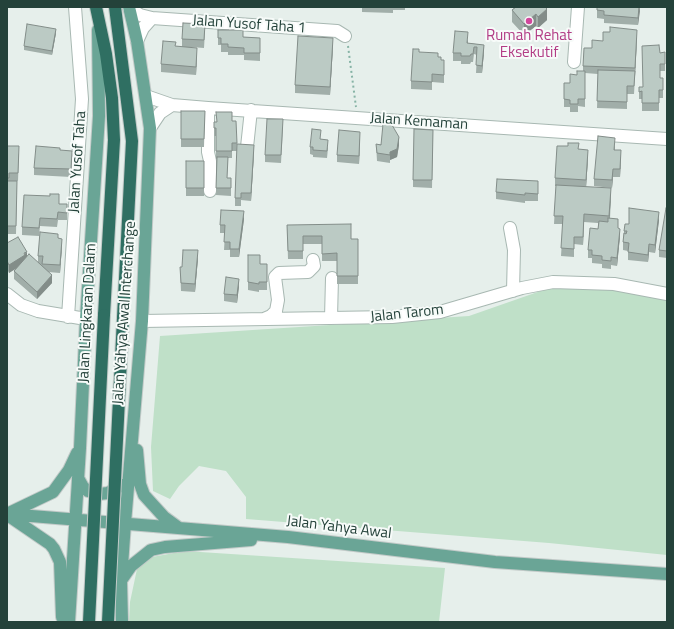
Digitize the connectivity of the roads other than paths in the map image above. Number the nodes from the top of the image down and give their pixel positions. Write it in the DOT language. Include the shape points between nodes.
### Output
graph roads {
  1 [pos="75,7"];
  2 [pos="115,7"];
  3 [pos="129,7"];
  4 [pos="578,7"];
  5 [pos="97,10"];
  6 [pos="152,18"];
  7 [pos="345,36"];
  8 [pos="137,41"];
  9 [pos="574,62"];
  10 [pos="146,96"];
  11 [pos="172,105"];
  12 [pos="208,108"];
  13 [pos="250,110"];
  14 [pos="150,128"];
  15 [pos="667,139"];
  16 [pos="247,147"];
  17 [pos="210,191"];
  18 [pos="510,228"];
  19 [pos="313,260"];
  20 [pos="332,278"];
  21 [pos="513,285"];
  22 [pos="7,294"];
  23 [pos="667,294"];
  24 [pos="331,310"];
  25 [pos="68,317"];
  26 [pos="86,319"];
  27 [pos="264,319"];
  28 [pos="142,321"];
  29 [pos="135,413"];
  30 [pos="80,448"];
  31 [pos="130,472"];
  32 [pos="78,478"];
  33 [pos="7,514"];
  34 [pos="74,521"];
  35 [pos="125,523"];
  36 [pos="180,528"];
  37 [pos="288,538"];
  38 [pos="667,574"];
  39 [pos="121,580"];
  40 [pos="63,622"];
  41 [pos="69,622"];
  42 [pos="89,622"];
  43 [pos="108,622"];
  44 [pos="122,622"];
  1 -- 25 [label="street, Jalan Yusof Taha" via="82,99"];
  2 -- 43 [label="highway, bridge" via="132,141"];
  3 -- 6 [label="street, Jalan Yusof Taha 1" via="140,15"];
  3 -- 8 [label="main road, Jalan Yahya Awal Interchange"];
  4 -- 9 [label="street"];
  5 -- 26 [label="main road" via="99,116"];
  5 -- 42 [label="highway, Jalan Lingkaran Dalam, bridge" via="112,98 114,140"];
  6 -- 7 [label="street, Jalan Yusof Taha 1" via="337,31"];
  6 -- 8 [label="street" via="143,28"];
  8 -- 10 [label="main road, Jalan Yahya Awal Interchange"];
  10 -- 11 [label="street, Jalan Kemaman"];
  10 -- 14 [label="main road, Jalan Yahya Awal Interchange"];
  11 -- 12 [label="street, Jalan Kemaman"];
  11 -- 14 [label="street" via="160,113"];
  12 -- 13 [label="street, Jalan Kemaman"];
  12 -- 17 [label="street"];
  13 -- 15 [label="street, Jalan Kemaman"];
  13 -- 16 [label="street"];
  14 -- 28 [label="main road, Jalan Yahya Awal Interchange"];
  18 -- 21 [label="street" via="514,250"];
  19 -- 27 [label="street" via="314,266 308,272 279,273 275,277 278,300 276,311"];
  20 -- 24 [label="street"];
  21 -- 23 [label="street, Jalan Tarom" via="553,282 614,284"];
  21 -- 24 [label="street, Jalan Tarom" via="440,312 392,317"];
  22 -- 25 [label="street" via="22,305"];
  24 -- 27 [label="street, Jalan Tarom"];
  25 -- 26 [label="street"];
  26 -- 30 [label="main road"];
  27 -- 28 [label="street, Jalan Tarom"];
  28 -- 29 [label="main road, Jalan Yahya Awal Interchange"];
  29 -- 31 [label="main road, Jalan Yahya Awal Interchange"];
  29 -- 36 [label="main road" via="140,484 144,495 153,507"];
  30 -- 32 [label="main road"];
  30 -- 33 [label="main road" via="69,470 53,492"];
  31 -- 32 [label="main road" via="117,489 108,493 88,492"];
  31 -- 35 [label="main road, Jalan Yahya Awal Interchange"];
  32 -- 34 [label="main road"];
  33 -- 34 [label="main road, Jalan Yahya Awal"];
  33 -- 40 [label="main road" via="54,549 60,562"];
  34 -- 35 [label="main road, Jalan Yahya Awal"];
  34 -- 41 [label="main road"];
  35 -- 36 [label="main road, Jalan Yahya Awal"];
  35 -- 39 [label="main road, Jalan Yahya Awal Interchange"];
  36 -- 37 [label="main road, Jalan Yahya Awal"];
  37 -- 38 [label="main road, Jalan Yahya Awal" via="495,562"];
  37 -- 39 [label="main road" via="151,550 131,566"];
  39 -- 44 [label="main road, Jalan Yahya Awal Interchange"];
}
